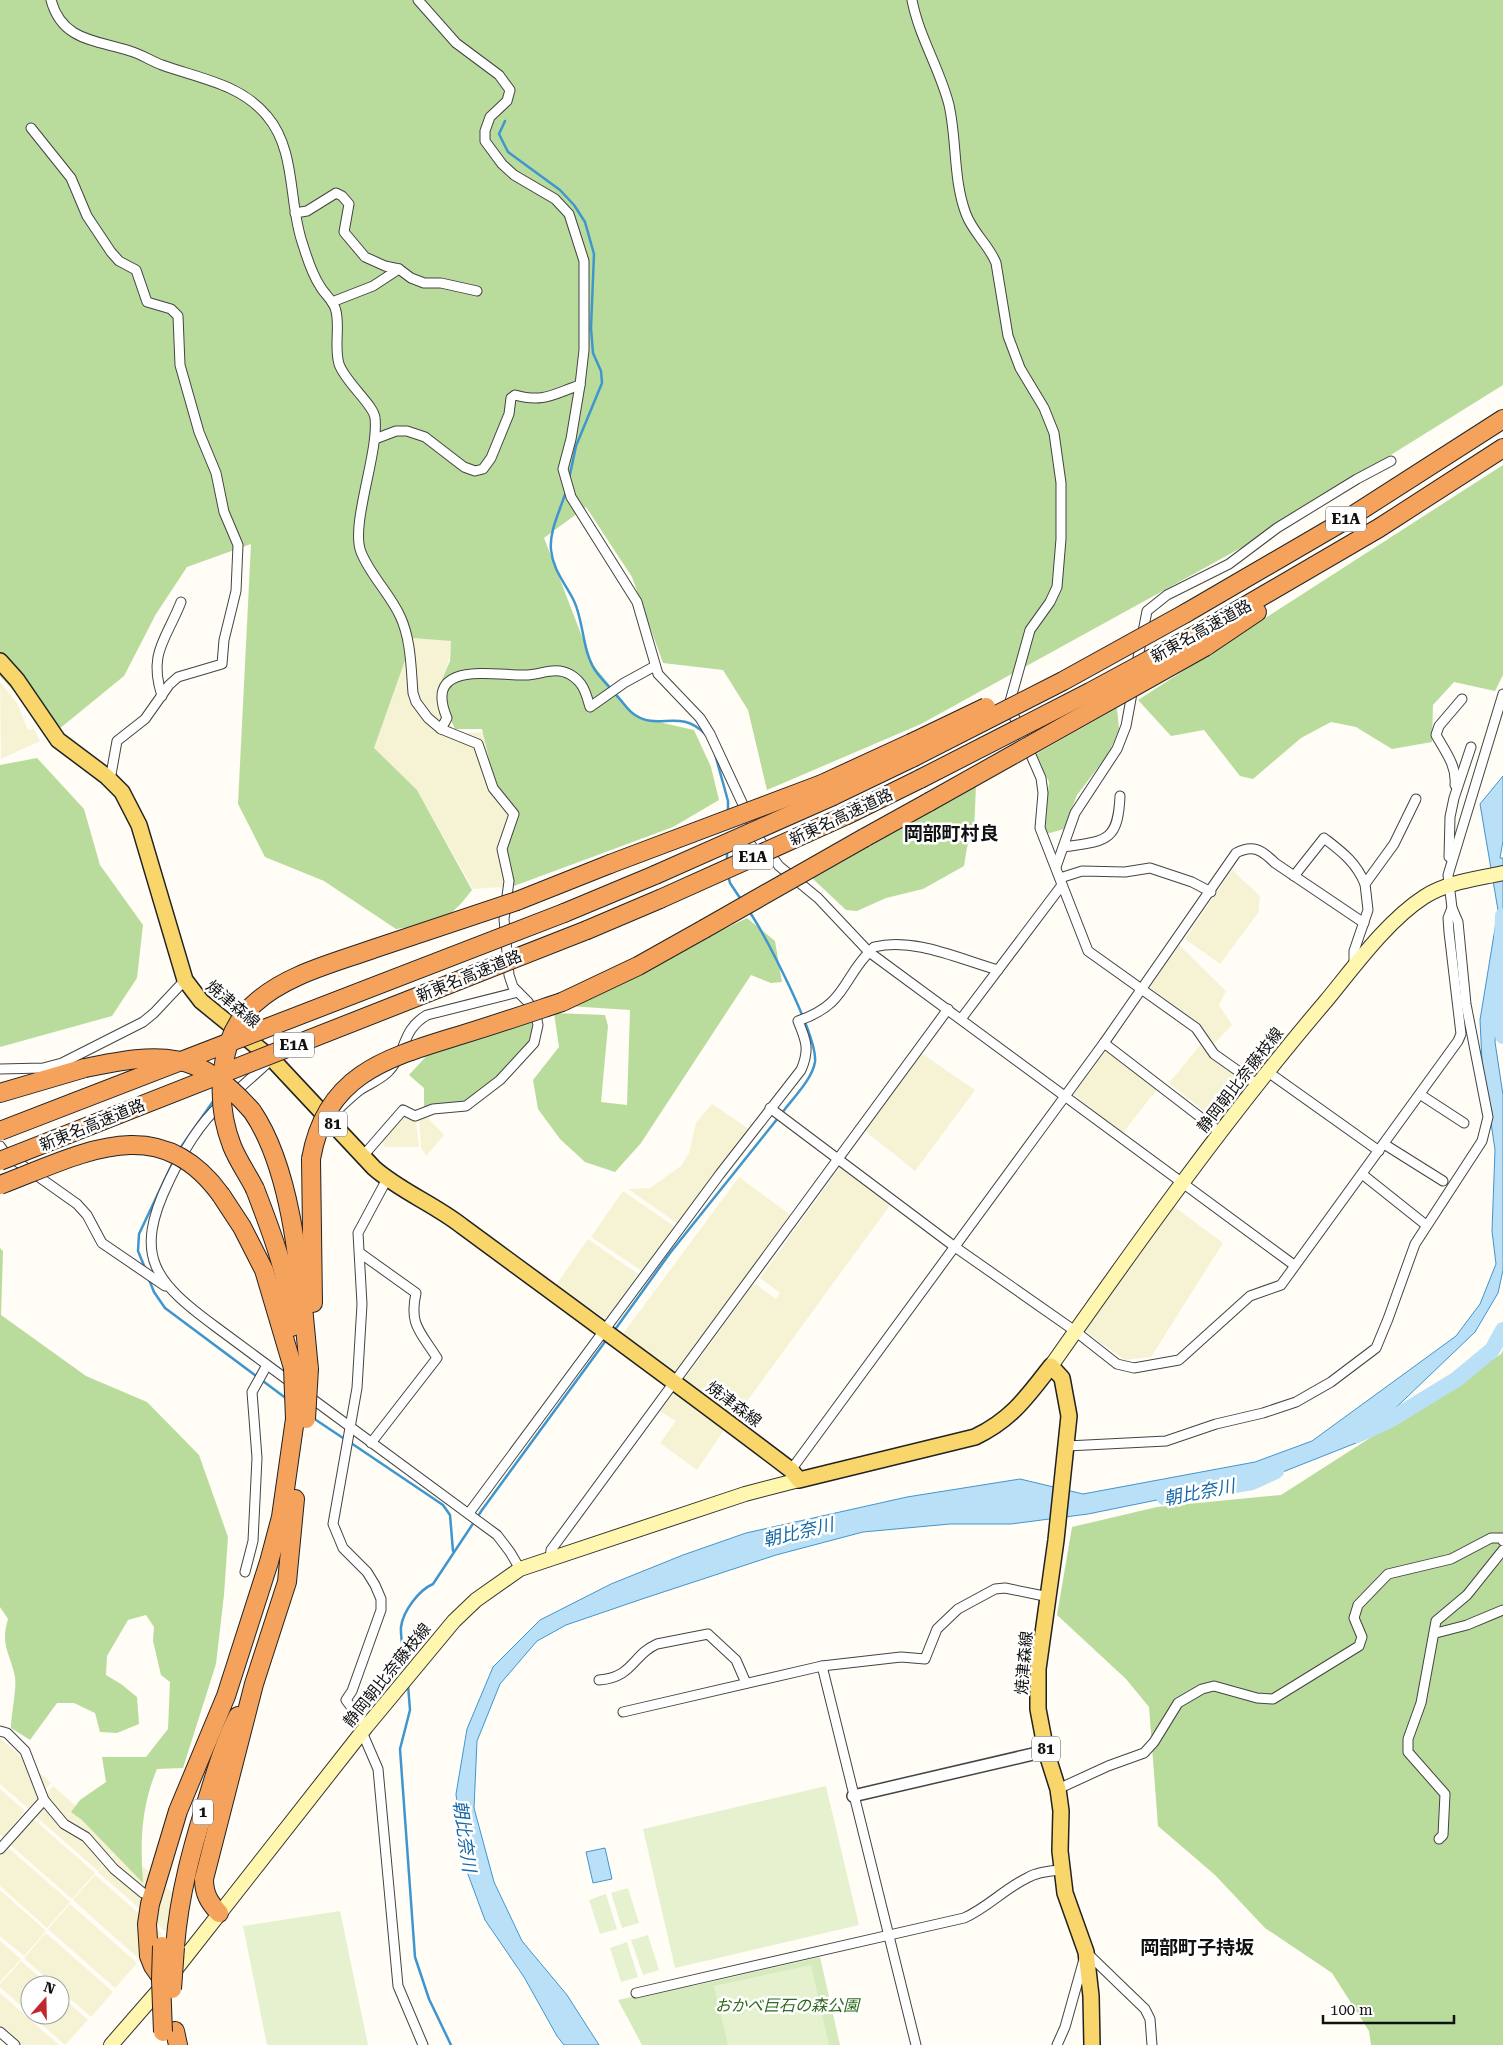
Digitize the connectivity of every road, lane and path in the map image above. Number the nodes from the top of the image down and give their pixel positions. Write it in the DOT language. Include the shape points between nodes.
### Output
graph roads {
  1 [pos="50,0"];
  2 [pos="418,0"];
  3 [pos="912,0"];
  4 [pos="31,128"];
  5 [pos="295,213"];
  6 [pos="400,269"];
  7 [pos="476,291"];
  8 [pos="332,302"];
  9 [pos="580,385"];
  10 [pos="1503,419"];
  11 [pos="375,439"];
  12 [pos="1503,448"];
  13 [pos="1391,461"];
  14 [pos="181,602"];
  15 [pos="1202,640"];
  16 [pos="0,661"];
  17 [pos="655,666"];
  18 [pos="1503,694"];
  19 [pos="162,696"];
  20 [pos="1462,699"];
  21 [pos="441,729"];
  22 [pos="1472,747"];
  23 [pos="110,780"];
  24 [pos="827,790"];
  25 [pos="1120,796"];
  26 [pos="1454,798"];
  27 [pos="1416,799"];
  28 [pos="1064,848"];
  29 [pos="1056,867"];
  30 [pos="1503,873"];
  31 [pos="1294,876"];
  32 [pos="1061,881"];
  33 [pos="1454,881"];
  34 [pos="1365,884"];
  35 [pos="1211,892"];
  36 [pos="1452,908"];
  37 [pos="1364,923"];
  38 [pos="869,952"];
  39 [pos="1354,968"];
  40 [pos="998,970"];
  41 [pos="185,980"];
  42 [pos="1142,988"];
  43 [pos="518,992"];
  44 [pos="948,1009"];
  45 [pos="961,1019"];
  46 [pos="1104,1043"];
  47 [pos="272,1059"];
  48 [pos="0,1068"];
  49 [pos="1268,1072"];
  50 [pos="1258,1085"];
  51 [pos="0,1093"];
  52 [pos="1064,1095"];
  53 [pos="1421,1095"];
  54 [pos="770,1108"];
  55 [pos="328,1118"];
  56 [pos="1464,1123"];
  57 [pos="0,1130"];
  58 [pos="1221,1133"];
  59 [pos="0,1146"];
  60 [pos="1382,1148"];
  61 [pos="363,1156"];
  62 [pos="839,1159"];
  63 [pos="0,1161"];
  64 [pos="1362,1174"];
  65 [pos="387,1180"];
  66 [pos="1443,1181"];
  67 [pos="1184,1182"];
  68 [pos="0,1185"];
  69 [pos="1426,1225"];
  70 [pos="955,1247"];
  71 [pos="360,1253"];
  72 [pos="1294,1265"];
  73 [pos="168,1288"];
  74 [pos="604,1331"];
  75 [pos="1076,1331"];
  76 [pos="267,1365"];
  77 [pos="1051,1366"];
  78 [pos="301,1368"];
  79 [pos="674,1381"];
  80 [pos="300,1419"];
  81 [pos="351,1427"];
  82 [pos="371,1442"];
  83 [pos="1066,1452"];
  84 [pos="795,1475"];
  85 [pos="469,1513"];
  86 [pos="1503,1541"];
  87 [pos="1503,1550"];
  88 [pos="550,1560"];
  89 [pos="520,1569"];
  90 [pos="245,1572"];
  91 [pos="1049,1597"];
  92 [pos="1503,1610"];
  93 [pos="1436,1633"];
  94 [pos="822,1666"];
  95 [pos="599,1680"];
  96 [pos="746,1683"];
  97 [pos="254,1684"];
  98 [pos="226,1696"];
  99 [pos="622,1712"];
  100 [pos="0,1722"];
  101 [pos="364,1730"];
  102 [pos="3,1732"];
  103 [pos="1046,1751"];
  104 [pos="1058,1789"];
  105 [pos="853,1796"];
  106 [pos="44,1800"];
  107 [pos="1439,1839"];
  108 [pos="0,1849"];
  109 [pos="1061,1870"];
  110 [pos="143,1893"];
  111 [pos="220,1913"];
  112 [pos="887,1935"];
  113 [pos="168,1946"];
  114 [pos="1086,1952"];
  115 [pos="165,1983"];
  116 [pos="636,1993"];
  117 [pos="0,2032"];
  118 [pos="170,2038"];
  119 [pos="15,2045"];
  120 [pos="111,2045"];
  121 [pos="423,2045"];
  122 [pos="916,2045"];
  123 [pos="1056,2045"];
  124 [pos="1092,2045"];
  125 [pos="1152,2045"];
  1 -- 5 [label="street" via="53,10 74,34 132,51 164,66 218,83 265,113 283,141"];
  2 -- 9 [label="street" via="456,43 499,75 510,90 507,101 490,118 485,141 514,175 555,200 569,214 584,268 584,350"];
  3 -- 29 [label="street" via="920,29 945,88 965,214 996,262 1008,336 1020,368 1044,408 1055,441 1062,483 1059,577 1050,602 1030,630 1009,705 1041,778 1040,828"];
  4 -- 19 [label="street" via="71,178 87,216 111,252 119,261 136,270 146,302 171,309 178,316 180,366 198,432 216,473 224,512 238,545 236,592 224,640 222,664 178,678"];
  5 -- 6 [label="street" via="306,211 336,193 342,196 349,204 344,232 351,242 365,257"];
  5 -- 8 [label="street" via="302,244 319,285"];
  6 -- 7 [label="street" via="424,284 441,283"];
  6 -- 8 [label="street" via="373,286"];
  8 -- 11 [label="street" via="337,314 338,362 343,375 375,415"];
  9 -- 11 [label="street" via="545,398 531,400 515,395 511,398 510,414 483,469 475,471 464,467 425,437 407,431 396,431"];
  9 -- 17 [label="street" via="572,439 563,469 568,488 579,513 618,568 637,602"];
  10 -- 24 [label="highway, 新東名高速道路 / E1A, bridge" via="1344,521 1063,681"];
  11 -- 21 [label="street" via="359,534 360,551 400,615 408,637 416,702"];
  12 -- 15 [label="highway, 新東名高速道路 / E1A"];
  13 -- 28 [label="street" via="1277,528 1229,564 1167,595 1147,612 1126,726 1112,759 1076,813"];
  14 -- 19 [label="street" via="158,652 156,668"];
  15 -- 63 [label="highway, 新東名高速道路 / E1A, bridge" via="847,815 660,899"];
  15 -- 78 [label="highway, bridge" via="929,802 638,966 562,1002 408,1052 372,1068 337,1096 321,1120 311,1159 313,1312"];
  16 -- 23 [label="main road, 焼津森線 / 81" via="58,740"];
  17 -- 21 [label="street" via="590,707 580,682 559,670 525,676 461,675 442,689 440,697 447,718"];
  17 -- 38 [label="street" via="658,674 700,718 710,734 759,839 774,859 818,898"];
  18 -- 33 [label="street"];
  19 -- 23 [label="street" via="145,720 116,741"];
  20 -- 26 [label="street" via="1439,726 1436,735 1454,766"];
  21 -- 43 [label="street" via="478,744 493,788 514,814 502,849 509,880 504,919 509,975"];
  22 -- 26 [label="street"];
  23 -- 41 [label="main road, 焼津森線 / 81" via="130,803 139,825"];
  24 -- 57 [label="highway, 新東名高速道路 / E1A, bridge" via="654,875 564,914"];
  24 -- 78 [label="highway, bridge" via="610,864 517,901 340,960 270,991 247,1010 231,1039 225,1065 224,1116 232,1147 255,1189 272,1236 287,1291"];
  25 -- 28 [label="street" via="1119,820 1106,838"];
  26 -- 33 [label="street" via="1450,817"];
  27 -- 34 [label="street" via="1394,844"];
  28 -- 29 [label="street"];
  29 -- 32 [label="street"];
  30 -- 33 [label="main road, 静岡朝比奈藤枝線"];
  31 -- 34 [label="street" via="1324,838 1350,858"];
  31 -- 35 [label="street" via="1262,851 1244,848 1236,853"];
  31 -- 37 [label="street"];
  32 -- 35 [label="street" via="1082,871 1125,872 1150,868"];
  32 -- 40 [label="street"];
  32 -- 42 [label="street" via="1088,951"];
  33 -- 36 [label="street"];
  33 -- 39 [label="main road, 静岡朝比奈藤枝線" via="1424,897 1396,920"];
  34 -- 37 [label="street" via="1368,910"];
  35 -- 42 [label="street"];
  36 -- 53 [label="street" via="1448,918 1461,1034"];
  36 -- 69 [label="street" via="1458,922 1466,1004 1488,1117 1482,1141"];
  37 -- 39 [label="street" via="1354,951"];
  38 -- 40 [label="street" via="874,947 890,943 912,946"];
  38 -- 44 [label="street"];
  38 -- 54 [label="street" via="835,1000 813,1016 798,1021 808,1052 801,1070"];
  39 -- 49 [label="main road, 静岡朝比奈藤枝線"];
  40 -- 45 [label="street"];
  41 -- 47 [label="main road, 焼津森線 / 81" via="201,1001"];
  41 -- 48 [label="street" via="143,1022 62,1063 43,1068"];
  42 -- 46 [label="street"];
  42 -- 50 [label="street" via="1196,1028 1223,1063"];
  43 -- 55 [label="street" via="427,1015 416,1022 389,1072"];
  43 -- 61 [label="street" via="536,1015 538,1025 534,1043 500,1080 466,1106 433,1109 414,1116 403,1110"];
  44 -- 45 [label="street"];
  44 -- 62 [label="street"];
  45 -- 52 [label="street"];
  46 -- 52 [label="street"];
  46 -- 58 [label="street"];
  47 -- 55 [label="main road, 焼津森線 / 81"];
  47 -- 73 [label="street" via="198,1128 164,1191 153,1216 151,1244 157,1268"];
  49 -- 50 [label="main road, 静岡朝比奈藤枝線"];
  49 -- 60 [label="street"];
  50 -- 58 [label="main road, 静岡朝比奈藤枝線"];
  51 -- 78 [label="highway, bridge" via="85,1068 157,1057 201,1067 224,1083 252,1111 272,1150 296,1243"];
  52 -- 67 [label="street"];
  52 -- 70 [label="street"];
  53 -- 56 [label="street"];
  53 -- 60 [label="street"];
  54 -- 62 [label="street"];
  54 -- 74 [label="street"];
  55 -- 61 [label="main road, 焼津森線 / 81"];
  58 -- 67 [label="main road, 静岡朝比奈藤枝線"];
  59 -- 73 [label="street" via="77,1204 87,1214 102,1243"];
  60 -- 64 [label="street"];
  60 -- 66 [label="street"];
  61 -- 65 [label="main road, 焼津森線 / 81"];
  62 -- 70 [label="street"];
  62 -- 79 [label="street"];
  64 -- 69 [label="street"];
  64 -- 72 [label="street"];
  65 -- 71 [label="street" via="359,1228"];
  65 -- 74 [label="main road, 焼津森線 / 81" via="457,1222"];
  67 -- 72 [label="street"];
  67 -- 75 [label="main road, 静岡朝比奈藤枝線"];
  68 -- 78 [label="highway, bridge" via="101,1148 141,1144 161,1148 185,1159 221,1195 242,1228 264,1270"];
  69 -- 83 [label="street" via="1408,1258 1376,1348 1331,1382 1296,1402 1166,1441"];
  70 -- 75 [label="street"];
  70 -- 84 [label="street"];
  71 -- 81 [label="street" via="360,1344"];
  71 -- 82 [label="street" via="416,1292 414,1320 437,1358"];
  72 -- 75 [label="street" via="1281,1285 1250,1296 1179,1360 1128,1368 1117,1364"];
  73 -- 76 [label="street" via="180,1301"];
  74 -- 79 [label="main road, 焼津森線 / 81"];
  74 -- 85 [label="street"];
  75 -- 77 [label="main road, 静岡朝比奈藤枝線"];
  76 -- 81 [label="street"];
  76 -- 90 [label="street" via="252,1392 257,1458 253,1541"];
  77 -- 83 [label="main road, 焼津森線 / 81" via="1062,1378 1068,1400"];
  77 -- 84 [label="main road" via="1018,1408 975,1437"];
  78 -- 80 [label="highway, bridge"];
  79 -- 84 [label="main road, 焼津森線 / 81"];
  79 -- 88 [label="street" via="551,1550"];
  80 -- 97 [label="highway" via="287,1582"];
  80 -- 98 [label="highway" via="281,1517"];
  81 -- 82 [label="street"];
  81 -- 101 [label="street" via="332,1524 343,1548 368,1572 381,1599 381,1610 346,1700"];
  82 -- 85 [label="street"];
  83 -- 91 [label="main road, 焼津森線 / 81"];
  84 -- 88 [label="main road, 静岡朝比奈藤枝線"];
  85 -- 89 [label="street" via="510,1552"];
  86 -- 104 [label="street" via="1502,1538 1491,1538 1451,1559 1388,1574 1358,1605 1354,1618 1362,1637 1359,1646 1273,1699 1214,1686 1202,1688 1178,1703 1144,1753"];
  87 -- 93 [label="street" via="1466,1596 1436,1621"];
  88 -- 89 [label="main road, 静岡朝比奈藤枝線"];
  89 -- 101 [label="main road, 静岡朝比奈藤枝線" via="464,1610"];
  91 -- 94 [label="street" via="995,1588 958,1609 937,1629 926,1659 901,1657"];
  91 -- 103 [label="main road, 焼津森線 / 81" via="1037,1686 1040,1726"];
  92 -- 93 [label="street"];
  93 -- 107 [label="street" via="1421,1703 1408,1739 1408,1752 1445,1794 1443,1835"];
  94 -- 96 [label="street"];
  94 -- 105 [label="street"];
  95 -- 96 [label="street" via="613,1679 627,1671 652,1646 708,1634 736,1660"];
  96 -- 99 [label="street"];
  97 -- 111 [label="highway" via="204,1879 208,1901"];
  97 -- 113 [label="highway, 1" via="224,1747 195,1838"];
  98 -- 113 [label="highway" via="170,1892"];
  98 -- 115 [label="highway" via="178,1811 150,1904 147,1924 149,1956 152,1966"];
  100 -- 102 [label="street"];
  101 -- 111 [label="main road, 静岡朝比奈藤枝線"];
  101 -- 121 [label="street" via="378,1769 398,1986"];
  102 -- 106 [label="street" via="25,1751"];
  103 -- 104 [label="main road, 焼津森線 / 81"];
  103 -- 105 [label="street"];
  104 -- 109 [label="main road, 焼津森線 / 81"];
  105 -- 112 [label="street"];
  106 -- 108 [label="street"];
  106 -- 110 [label="street" via="64,1824 86,1837 114,1869"];
  109 -- 112 [label="street" via="1028,1877 981,1911 964,1918"];
  109 -- 114 [label="main road, 焼津森線 / 81" via="1065,1893"];
  111 -- 115 [label="main road, 静岡朝比奈藤枝線"];
  112 -- 116 [label="street"];
  112 -- 122 [label="street"];
  113 -- 118 [label="highway, 1, bridge" via="172,1987"];
  114 -- 123 [label="street" via="1065,2026"];
  114 -- 124 [label="main road, 焼津森線 / 81"];
  114 -- 125 [label="street" via="1145,2009 1150,2019"];
  115 -- 120 [label="main road, 静岡朝比奈藤枝線"];
  117 -- 119 [label="street"];
}
